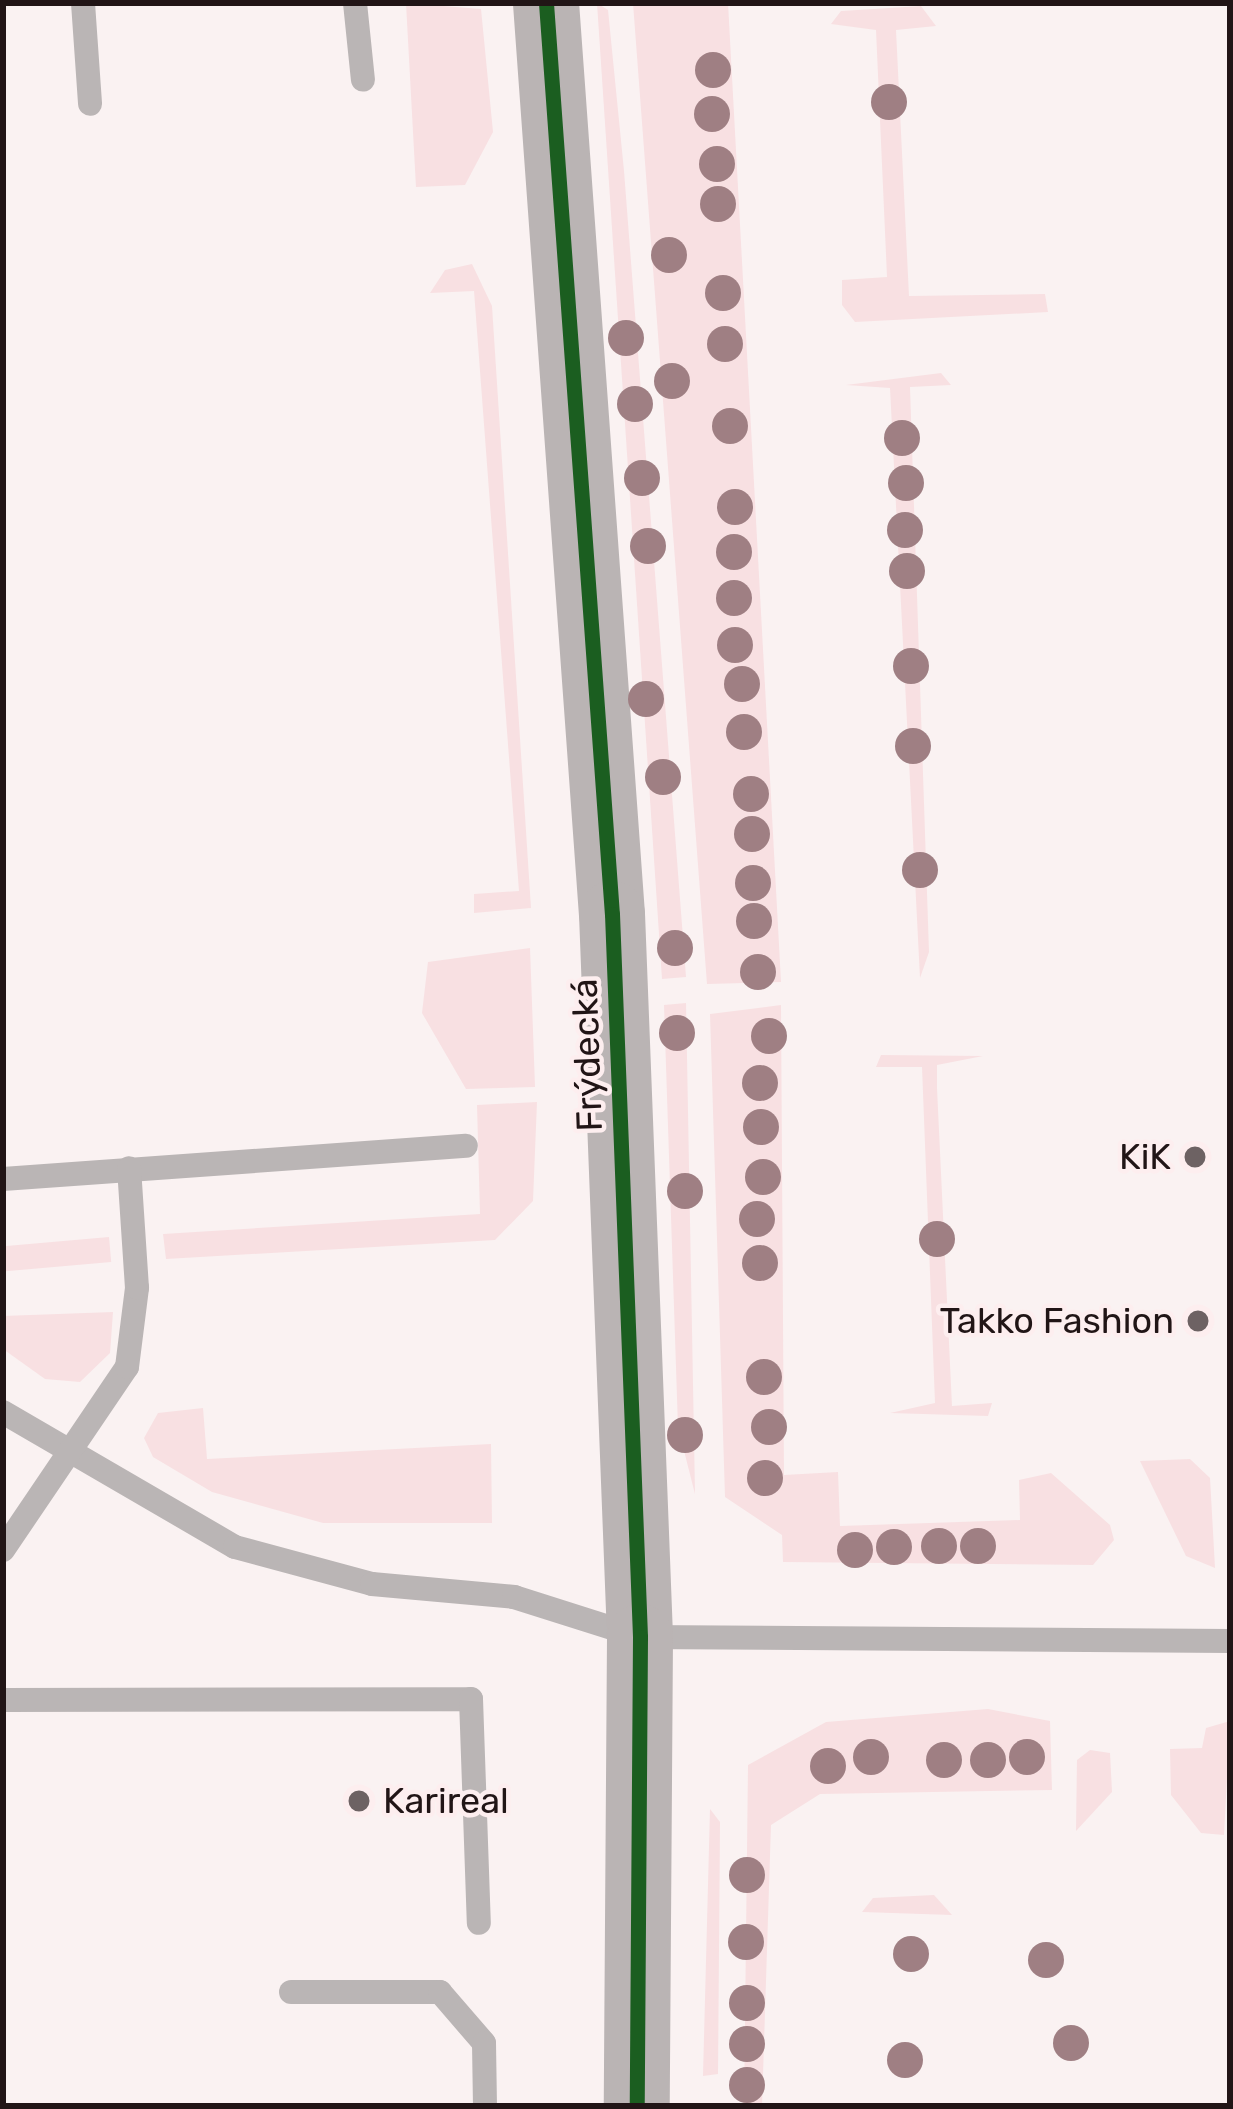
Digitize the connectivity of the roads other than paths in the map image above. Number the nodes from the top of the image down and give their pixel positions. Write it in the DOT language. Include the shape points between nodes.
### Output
graph roads {
  1 [pos="83,3"];
  2 [pos="355,3"];
  3 [pos="546,3"];
  4 [pos="363,80"];
  5 [pos="90,104"];
  6 [pos="466,1146"];
  7 [pos="129,1168"];
  8 [pos="3,1179"];
  9 [pos="3,1412"];
  10 [pos="72,1457"];
  11 [pos="3,1550"];
  12 [pos="640,1637"];
  13 [pos="1230,1640"];
  14 [pos="3,1700"];
  15 [pos="478,1923"];
  16 [pos="291,1992"];
  17 [pos="485,2106"];
  18 [pos="637,2106"];
  1 -- 5 [label="lane"];
  2 -- 4 [label="lane"];
  3 -- 12 [label="main road, Frýdecká" via="612,914"];
  6 -- 7 [label="lane"];
  7 -- 8 [label="lane"];
  7 -- 10 [label="lane" via="137,1288 127,1366"];
  9 -- 10 [label="lane"];
  10 -- 11 [label="lane"];
  10 -- 12 [label="lane" via="236,1547 372,1584 514,1597"];
  12 -- 13 [label="lane"];
  12 -- 18 [label="main road, Frýdecká"];
  14 -- 15 [label="lane" via="471,1700"];
  16 -- 17 [label="lane" via="440,1992 484,2043"];
}
